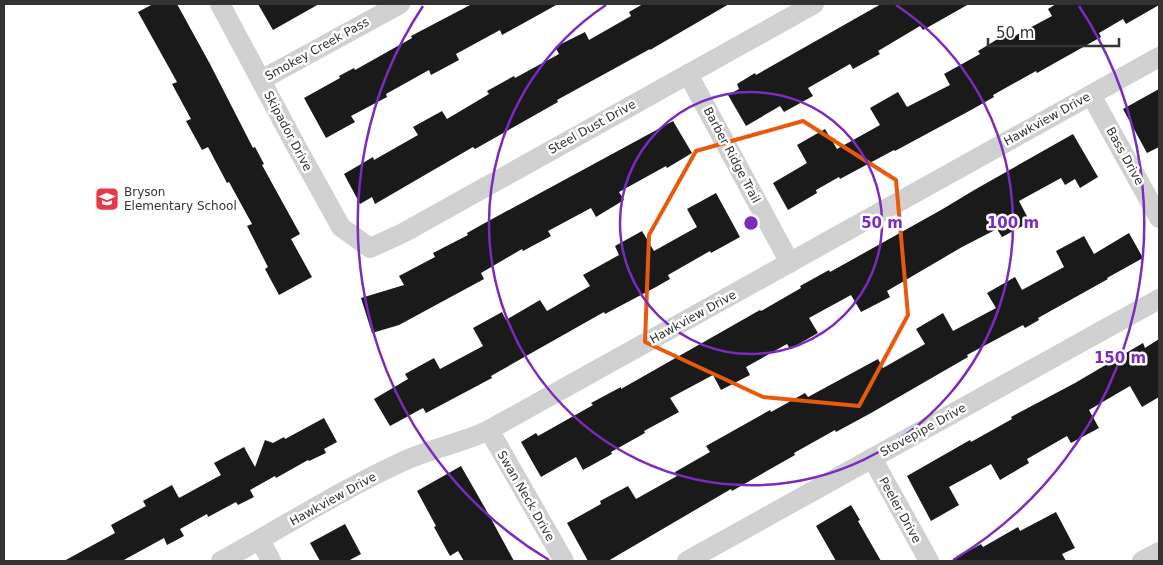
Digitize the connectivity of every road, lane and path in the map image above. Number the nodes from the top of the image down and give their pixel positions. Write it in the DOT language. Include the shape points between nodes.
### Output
graph roads {
  1 [pos="220,4"];
  2 [pos="400,4"];
  3 [pos="814,4"];
  4 [pos="1159,57"];
  5 [pos="688,74"];
  6 [pos="261,80"];
  7 [pos="1091,95"];
  8 [pos="1159,218"];
  9 [pos="370,248"];
  10 [pos="790,262"];
  11 [pos="1159,299"];
  12 [pos="489,430"];
  13 [pos="872,458"];
  14 [pos="260,540"];
  15 [pos="1159,552"];
  16 [pos="220,561"];
  17 [pos="272,561"];
  18 [pos="564,561"];
  19 [pos="686,561"];
  20 [pos="929,561"];
  21 [pos="1142,561"];
  1 -- 6 [label="street, Skipador Drive"];
  2 -- 6 [label="street, Smokey Creek Pass"];
  3 -- 5 [label="street, Steel Dust Drive"];
  4 -- 7 [label="street, Hawkview Drive"];
  5 -- 9 [label="street, Steel Dust Drive" via="403,233"];
  5 -- 10 [label="street, Barber Ridge Trail"];
  6 -- 9 [label="street, Skipador Drive" via="341,227"];
  7 -- 8 [label="street, Bass Drive"];
  7 -- 10 [label="street, Hawkview Drive"];
  10 -- 12 [label="street, Hawkview Drive"];
  11 -- 13 [label="street, Stovepipe Drive"];
  12 -- 14 [label="street, Hawkview Drive" via="470,440 408,459"];
  12 -- 18 [label="street, Swan Neck Drive"];
  13 -- 19 [label="street, Stovepipe Drive"];
  13 -- 20 [label="street, Peeler Drive"];
  14 -- 16 [label="street, Hawkview Drive"];
  14 -- 17 [label="street"];
  15 -- 21 [label="street"];
}
